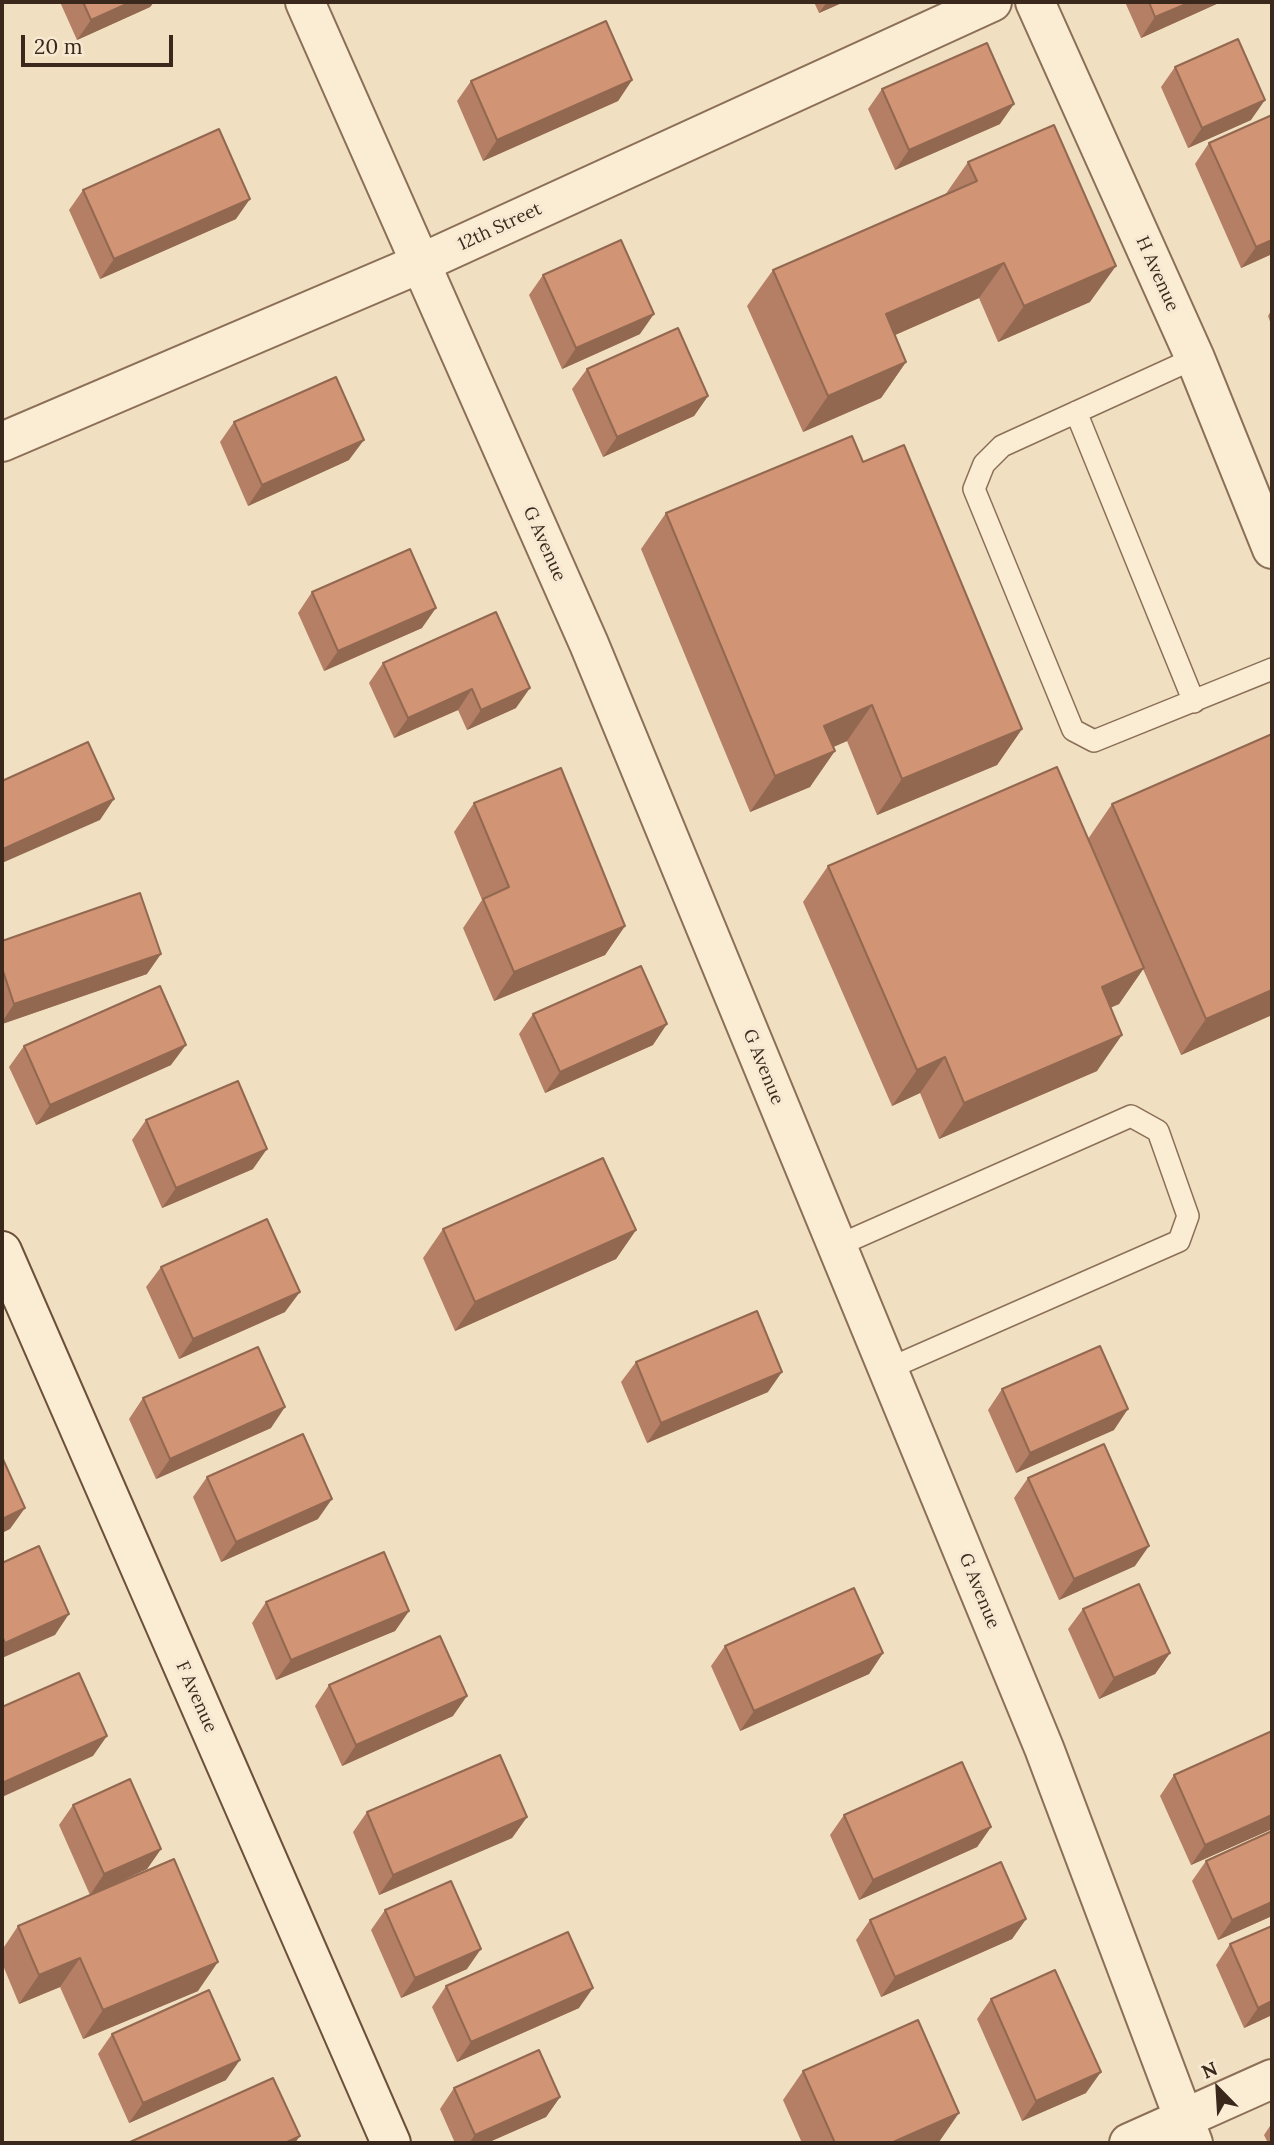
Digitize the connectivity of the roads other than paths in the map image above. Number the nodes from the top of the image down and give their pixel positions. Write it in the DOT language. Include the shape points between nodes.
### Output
graph roads {
  1 [pos="305,2"];
  2 [pos="992,2"];
  3 [pos="1035,2"];
  4 [pos="419,264"];
  5 [pos="1195,358"];
  6 [pos="1076,412"];
  7 [pos="2,442"];
  8 [pos="1272,548"];
  9 [pos="1272,668"];
  10 [pos="1194,702"];
  11 [pos="837,1246"];
  12 [pos="2,1251"];
  13 [pos="888,1369"];
  14 [pos="1272,2079"];
  15 [pos="1188,2131"];
  16 [pos="391,2143"];
  17 [pos="1129,2143"];
  1 -- 4 [label="street, G Avenue"];
  2 -- 4 [label="street, 12th Street"];
  3 -- 5 [label="street, H Avenue"];
  4 -- 7 [label="street, 12th Street"];
  4 -- 11 [label="street, G Avenue" via="589,644"];
  5 -- 6 [label="lane"];
  5 -- 8 [label="street, H Avenue"];
  6 -- 10 [label="lane"];
  6 -- 10 [label="lane" via="1002,446 984,464 974,489 1073,730 1094,741"];
  9 -- 10 [label="lane"];
  11 -- 13 [label="street, G Avenue"];
  11 -- 13 [label="lane" via="1130,1116 1158,1130 1188,1216 1179,1241"];
  12 -- 16 [label="street, F Avenue"];
  13 -- 15 [label="street, G Avenue" via="1044,1748"];
  14 -- 15 [label="street"];
  15 -- 17 [label="street"];
}
